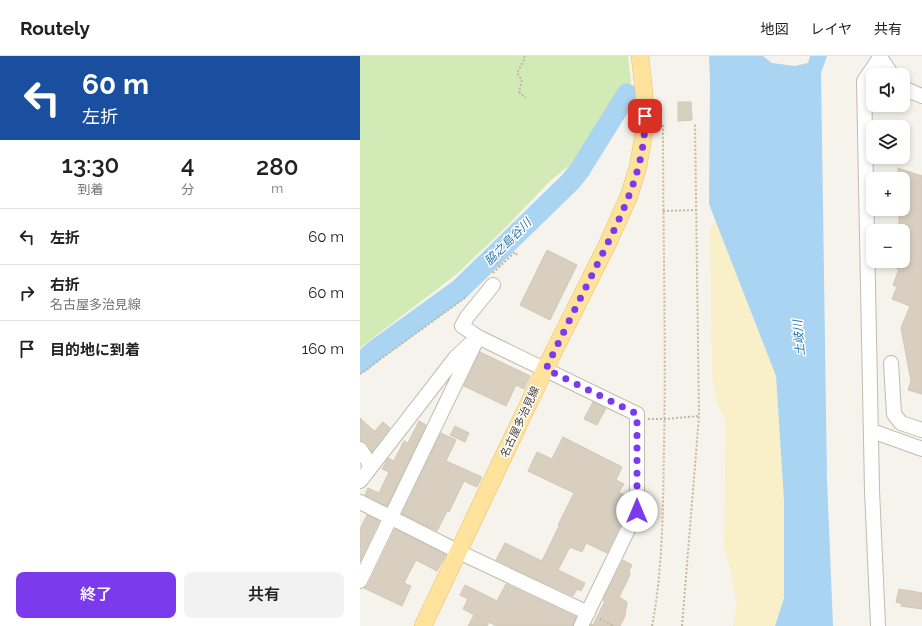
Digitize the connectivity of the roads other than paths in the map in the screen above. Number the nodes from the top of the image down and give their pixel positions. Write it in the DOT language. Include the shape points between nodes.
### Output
graph roads {
  1 [pos="640,56"];
  2 [pos="880,56"];
  3 [pos="888,68"];
  4 [pos="910,91"];
  5 [pos="922,96"];
  6 [pos="492,280"];
  7 [pos="478,337"];
  8 [pos="891,363"];
  9 [pos="546,369"];
  10 [pos="922,430"];
  11 [pos="872,431"];
  12 [pos="360,449"];
  13 [pos="922,449"];
  14 [pos="371,466"];
  15 [pos="360,481"];
  16 [pos="360,502"];
  17 [pos="391,517"];
  18 [pos="459,552"];
  19 [pos="360,580"];
  20 [pos="588,613"];
  21 [pos="423,626"];
  22 [pos="581,626"];
  23 [pos="878,626"];
  1 -- 9 [label="main road, 名古屋多治見線" via="645,128 638,167 629,196 607,245"];
  2 -- 3 [label="street"];
  2 -- 11 [label="street" via="864,82"];
  4 -- 5 [label="street"];
  6 -- 7 [label="street" via="462,326"];
  7 -- 9 [label="street"];
  7 -- 14 [label="street" via="456,357"];
  7 -- 17 [label="street"];
  8 -- 10 [label="street" via="894,414 901,423"];
  9 -- 18 [label="main road, 名古屋多治見線"];
  9 -- 20 [label="street" via="637,414 637,511"];
  11 -- 13 [label="street"];
  11 -- 23 [label="street"];
  12 -- 14 [label="street"];
  14 -- 15 [label="street"];
  16 -- 17 [label="street"];
  17 -- 18 [label="street"];
  17 -- 19 [label="street"];
  18 -- 20 [label="street"];
  18 -- 21 [label="main road, 名古屋多治見線"];
  20 -- 22 [label="street"];
}
